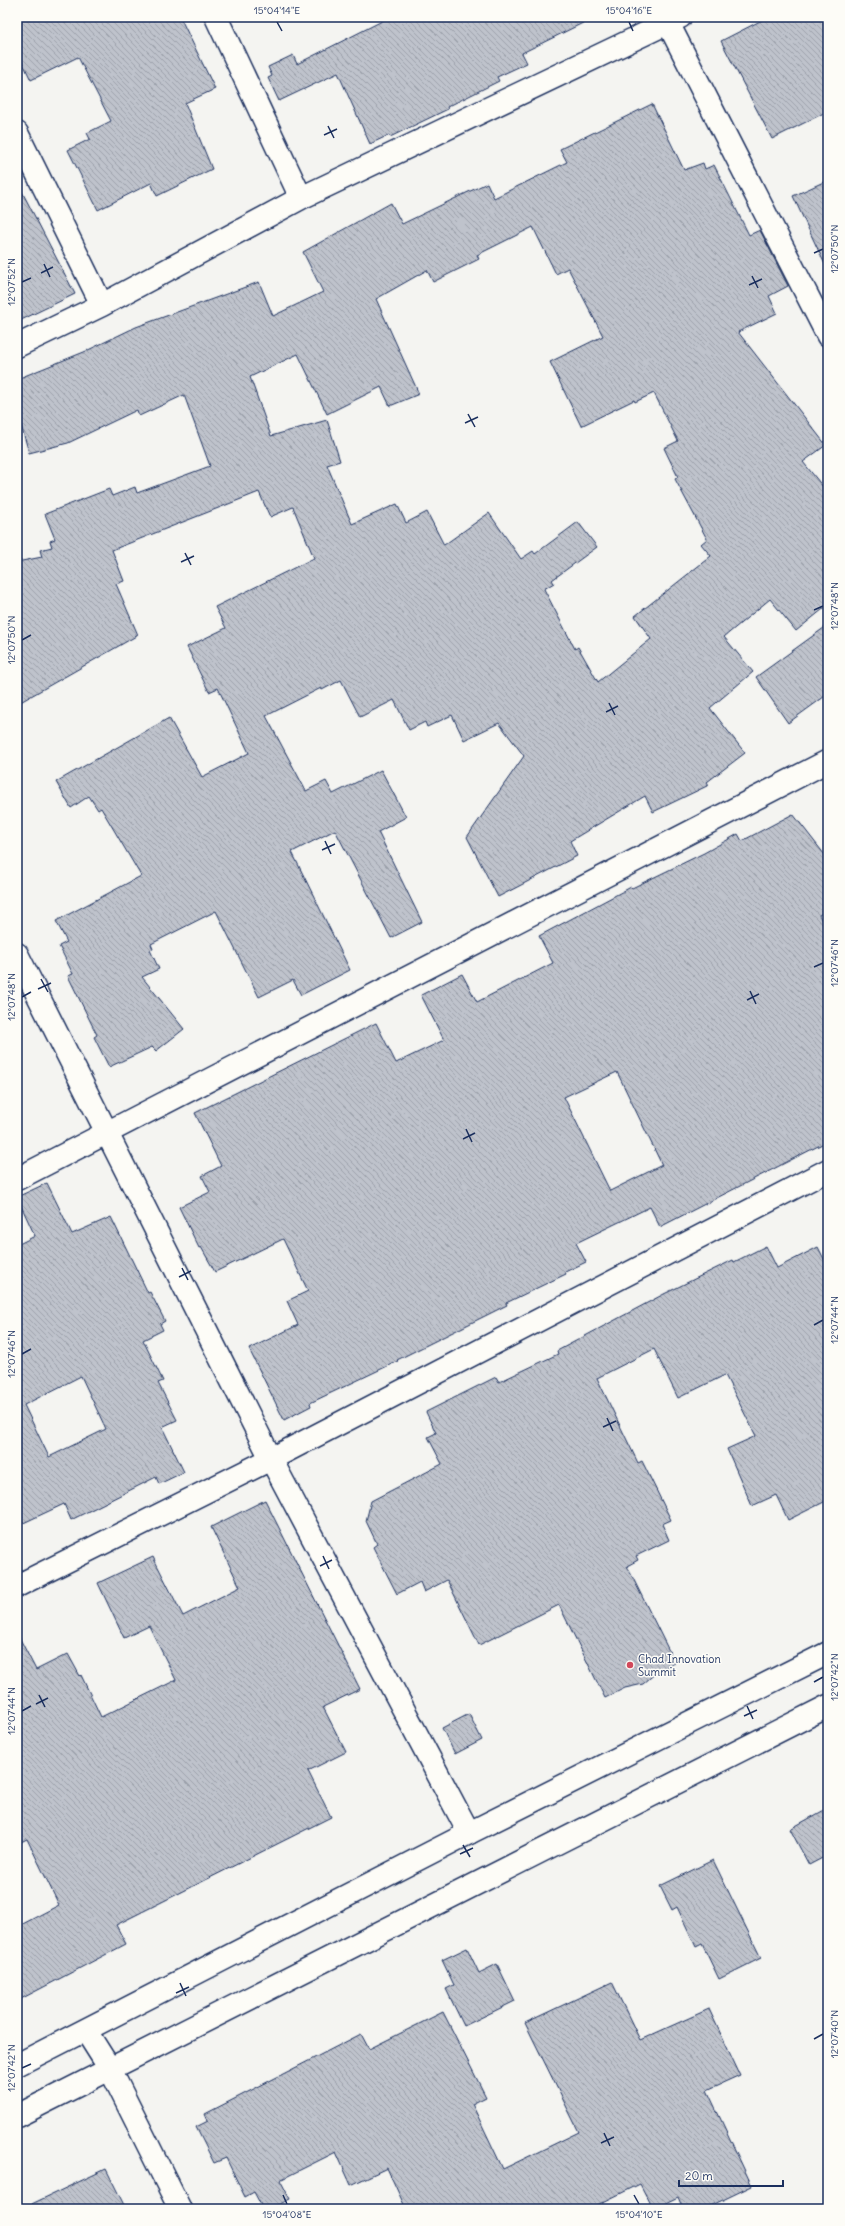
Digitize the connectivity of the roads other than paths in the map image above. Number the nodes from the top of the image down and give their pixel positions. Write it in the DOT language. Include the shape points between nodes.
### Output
graph roads {
  1 [pos="216,17"];
  2 [pos="674,20"];
  3 [pos="17,133"];
  4 [pos="301,198"];
  5 [pos="102,305"];
  6 [pos="828,334"];
  7 [pos="17,346"];
  8 [pos="828,762"];
  9 [pos="17,954"];
  10 [pos="106,1134"];
  11 [pos="828,1170"];
  12 [pos="17,1179"];
  13 [pos="271,1459"];
  14 [pos="17,1586"];
  15 [pos="828,1653"];
  16 [pos="828,1706"];
  17 [pos="469,1833"];
  18 [pos="86,2031"];
  19 [pos="17,2066"];
  20 [pos="110,2069"];
  21 [pos="17,2116"];
  22 [pos="180,2209"];
  1 -- 4 [label="street"];
  2 -- 4 [label="street"];
  2 -- 6 [label="street"];
  3 -- 5 [label="street"];
  4 -- 5 [label="street"];
  5 -- 7 [label="street"];
  8 -- 10 [label="street"];
  9 -- 10 [label="street"];
  10 -- 12 [label="street"];
  10 -- 13 [label="street"];
  11 -- 13 [label="street"];
  13 -- 14 [label="street"];
  13 -- 17 [label="street"];
  15 -- 17 [label="street"];
  16 -- 20 [label="street"];
  17 -- 18 [label="street"];
  18 -- 19 [label="street"];
  18 -- 20 [label="street"];
  20 -- 21 [label="street"];
  20 -- 22 [label="street"];
}
